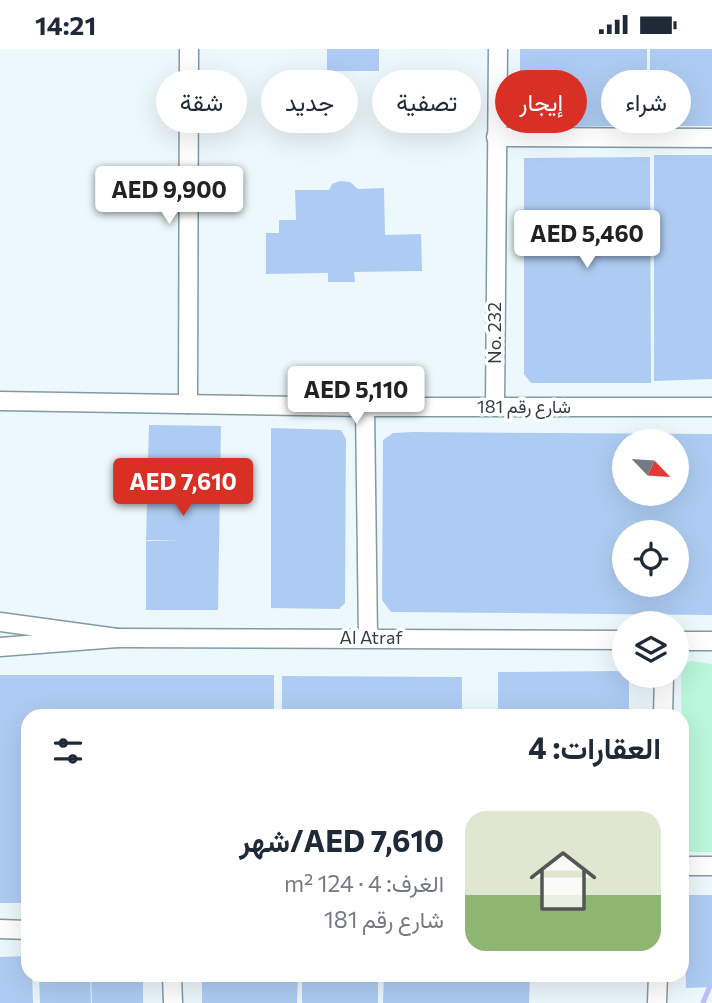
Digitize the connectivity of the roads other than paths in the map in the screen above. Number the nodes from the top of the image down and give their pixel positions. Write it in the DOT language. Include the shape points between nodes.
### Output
graph roads {
  1 [pos="189,49"];
  2 [pos="498,49"];
  3 [pos="496,137"];
  4 [pos="712,138"];
  5 [pos="0,401"];
  6 [pos="188,404"];
  7 [pos="495,406"];
  8 [pos="365,407"];
  9 [pos="712,407"];
  10 [pos="0,622"];
  11 [pos="117,638"];
  12 [pos="368,638"];
  13 [pos="612,640"];
  14 [pos="689,641"];
  15 [pos="712,641"];
  16 [pos="0,647"];
  17 [pos="664,688"];
  18 [pos="663,709"];
  19 [pos="689,866"];
  20 [pos="712,866"];
  21 [pos="0,929"];
  22 [pos="21,930"];
  23 [pos="172,982"];
  24 [pos="658,982"];
  25 [pos="173,1003"];
  26 [pos="657,1003"];
  1 -- 6 [label="street"];
  2 -- 3 [label="street, No. 232"];
  3 -- 4 [label="street"];
  3 -- 7 [label="street, No. 232"];
  5 -- 6 [label="street, شارع رقم 181"];
  6 -- 8 [label="street, شارع رقم 181"];
  7 -- 8 [label="street, شارع رقم 181"];
  7 -- 9 [label="street, شارع رقم 181"];
  8 -- 12 [label="street"];
  10 -- 11 [label="street, Al Atraf"];
  11 -- 12 [label="street, Al Atraf"];
  11 -- 16 [label="street, Al Atraf"];
  12 -- 13 [label="street, Al Atraf"];
  14 -- 15 [label="street"];
  17 -- 18 [label="street"];
  19 -- 20 [label="street"];
  21 -- 22 [label="street"];
  23 -- 25 [label="street"];
  24 -- 26 [label="street"];
}
